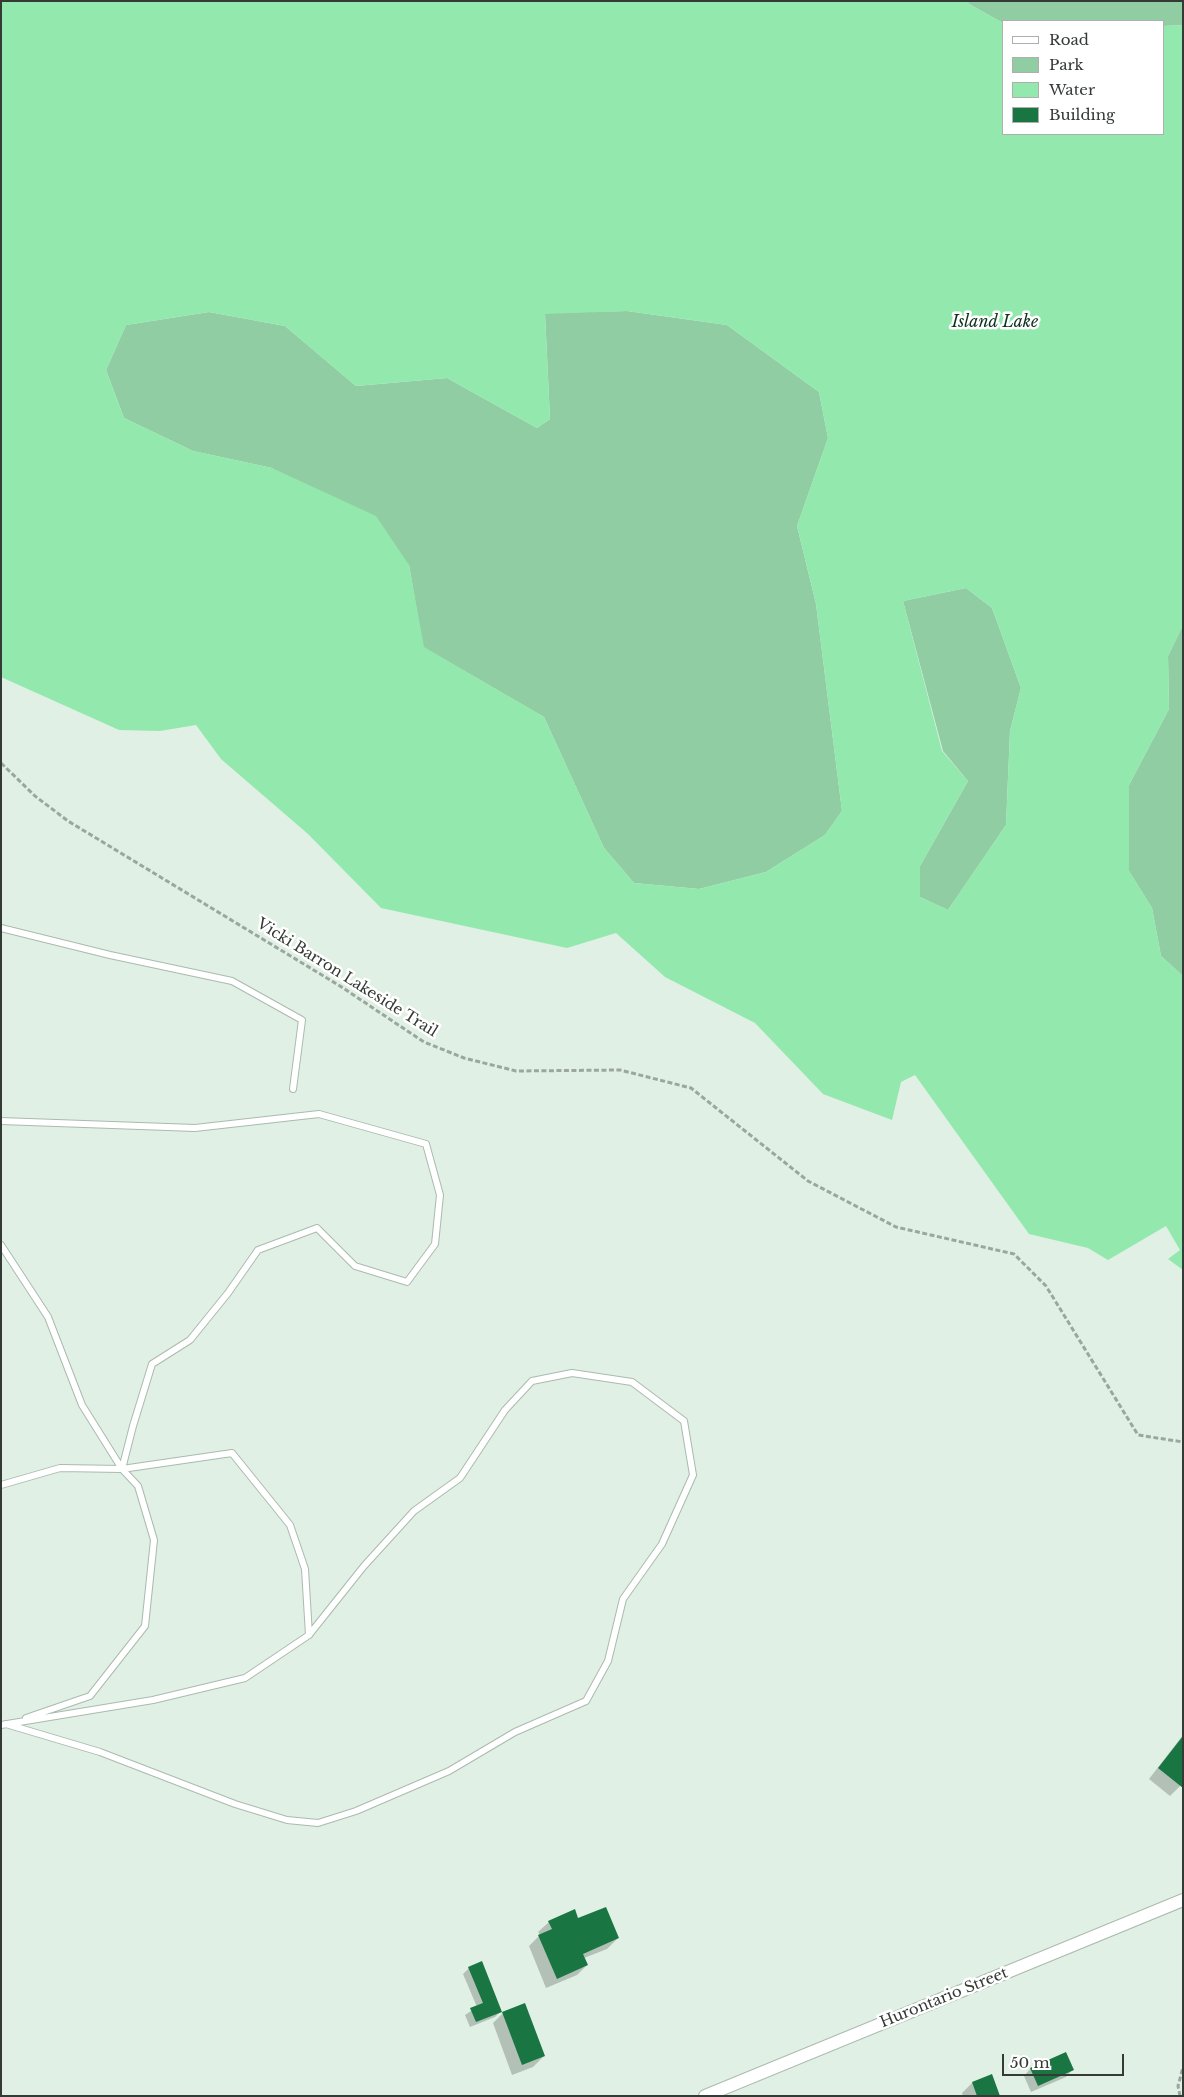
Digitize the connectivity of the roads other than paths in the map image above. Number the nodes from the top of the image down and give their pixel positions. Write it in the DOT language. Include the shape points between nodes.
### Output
graph roads {
  1 [pos="1,928"];
  2 [pos="292,1089"];
  3 [pos="1,1121"];
  4 [pos="1,1245"];
  5 [pos="122,1468"];
  6 [pos="1,1485"];
  7 [pos="309,1635"];
  8 [pos="4,1725"];
  9 [pos="1183,1900"];
  10 [pos="705,2096"];
  1 -- 2 [label="lane" via="232,981 302,1020"];
  3 -- 5 [label="lane" via="195,1128 319,1114 426,1144 440,1195 434,1244 407,1282 355,1266 317,1228 258,1250 190,1340 152,1364"];
  4 -- 5 [label="lane" via="48,1318 82,1405"];
  5 -- 6 [label="lane" via="60,1468"];
  5 -- 7 [label="lane" via="232,1453 290,1525 305,1569"];
  5 -- 8 [label="lane" via="138,1486 154,1540 145,1626 90,1696"];
  7 -- 8 [label="lane" via="246,1678 153,1700"];
  7 -- 8 [label="lane" via="364,1566 414,1511 460,1478 505,1410 532,1381 572,1373 632,1382 684,1421 693,1475 662,1544 623,1600 608,1661 586,1701 515,1732 449,1771 356,1812 318,1823 287,1820 235,1804 100,1752"];
  9 -- 10 [label="street, Hurontario Street"];
}
